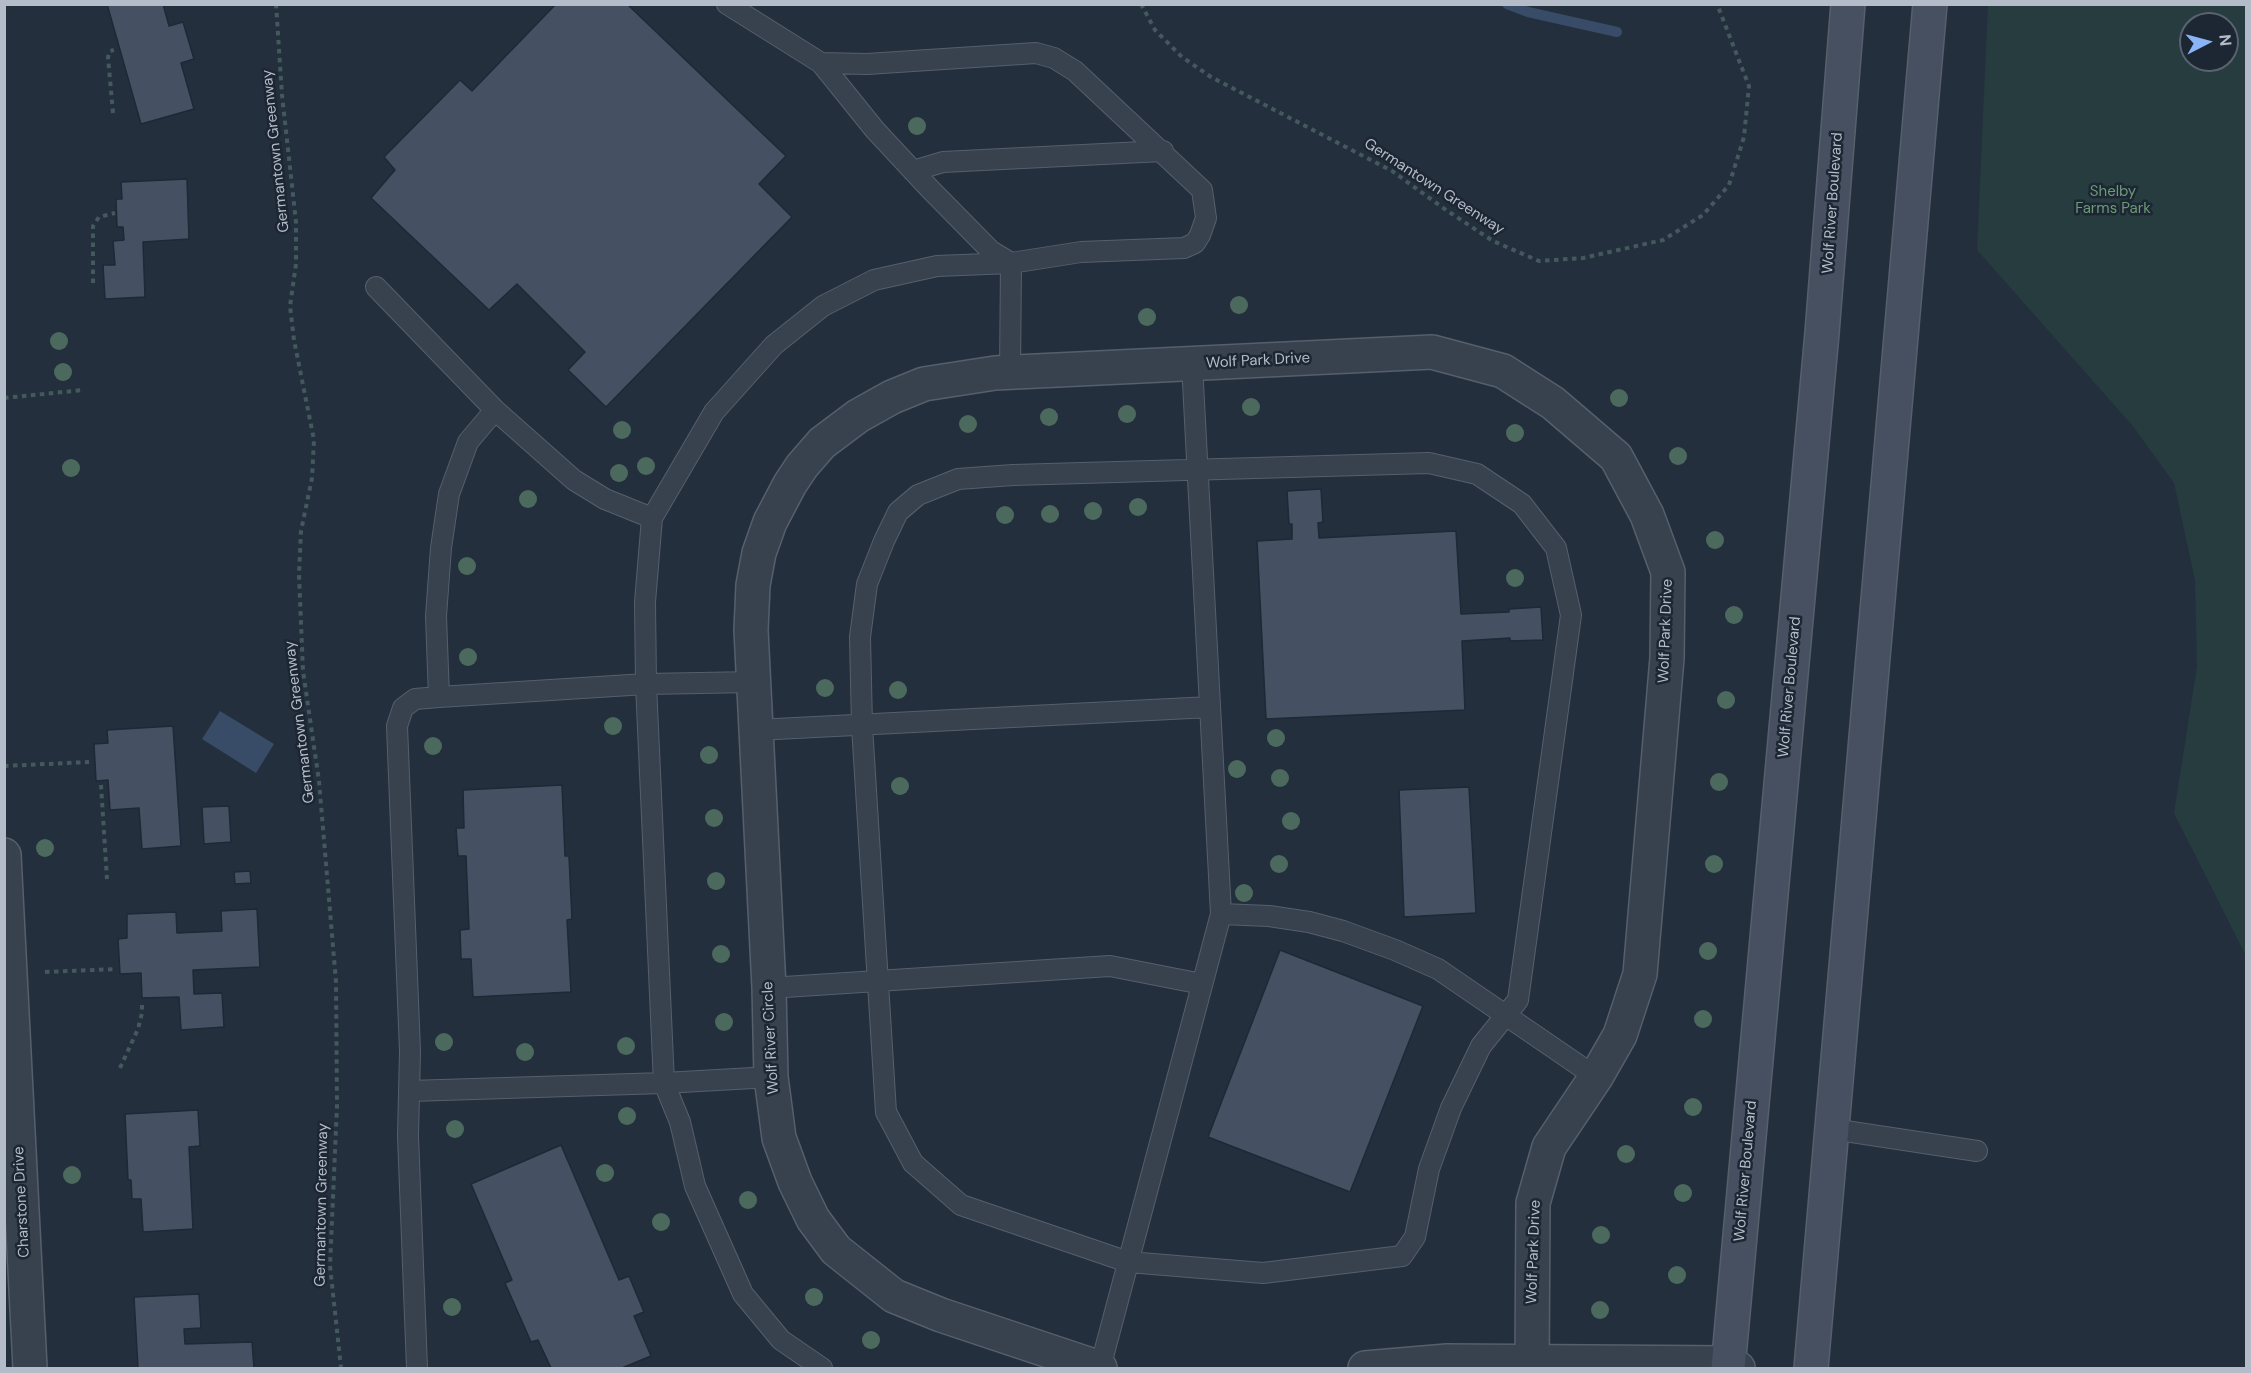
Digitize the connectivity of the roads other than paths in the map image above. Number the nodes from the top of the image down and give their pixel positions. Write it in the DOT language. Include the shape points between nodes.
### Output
graph roads {
  1 [pos="727,4"];
  2 [pos="1848,4"];
  3 [pos="1930,4"];
  4 [pos="821,63"];
  5 [pos="1163,151"];
  6 [pos="914,171"];
  7 [pos="1011,263"];
  8 [pos="376,287"];
  9 [pos="1192,364"];
  10 [pos="1010,373"];
  11 [pos="495,410"];
  12 [pos="1198,470"];
  13 [pos="652,518"];
  14 [pos="770,522"];
  15 [pos="753,682"];
  16 [pos="646,684"];
  17 [pos="439,696"];
  18 [pos="1210,707"];
  19 [pos="862,726"];
  20 [pos="756,730"];
  21 [pos="4,855"];
  22 [pos="1221,914"];
  23 [pos="879,981"];
  24 [pos="1202,984"];
  25 [pos="769,988"];
  26 [pos="1506,1014"];
  27 [pos="771,1077"];
  28 [pos="1596,1077"];
  29 [pos="664,1083"];
  30 [pos="410,1091"];
  31 [pos="1832,1129"];
  32 [pos="1977,1151"];
  33 [pos="1128,1262"];
  34 [pos="1030,1357"];
  35 [pos="1532,1365"];
  36 [pos="1731,1367"];
  37 [pos="30,1368"];
  38 [pos="417,1368"];
  39 [pos="822,1368"];
  40 [pos="1100,1368"];
  41 [pos="1365,1368"];
  42 [pos="1811,1368"];
  1 -- 4 [label="lane"];
  2 -- 36 [label="main road, Wolf River Boulevard"];
  3 -- 31 [label="main road"];
  4 -- 5 [label="lane" via="867,64 1036,53 1054,58 1075,71"];
  4 -- 6 [label="lane"];
  5 -- 6 [label="lane" via="943,162"];
  5 -- 7 [label="lane" via="1202,190 1206,218 1195,243 1184,248 1081,252"];
  6 -- 7 [label="lane" via="991,251"];
  7 -- 10 [label="lane"];
  7 -- 13 [label="lane" via="937,266 874,280 823,306 774,345 714,412"];
  8 -- 11 [label="lane"];
  9 -- 10 [label="street, Wolf Park Drive"];
  9 -- 12 [label="lane"];
  9 -- 28 [label="street, Wolf Park Drive" via="1432,352 1503,371 1553,403 1616,457 1647,515 1668,572 1667,658 1640,974 1620,1035"];
  10 -- 14 [label="street, Wolf Park Drive" via="924,384 858,416 822,443 802,466"];
  11 -- 13 [label="lane" via="574,480 605,499"];
  11 -- 17 [label="lane" via="468,442 448,494 436,616"];
  12 -- 18 [label="lane"];
  12 -- 19 [label="lane" via="958,479 918,495 898,512 867,584 860,638"];
  12 -- 26 [label="lane" via="1429,463 1477,474 1522,504 1556,548 1571,615 1518,1000"];
  13 -- 16 [label="lane" via="645,602"];
  14 -- 15 [label="street, Wolf River Circle" via="753,585"];
  15 -- 16 [label="lane"];
  15 -- 20 [label="street, Wolf River Circle"];
  16 -- 17 [label="lane"];
  16 -- 29 [label="lane"];
  17 -- 30 [label="lane" via="415,699 403,708 397,726"];
  18 -- 19 [label="lane"];
  18 -- 22 [label="lane"];
  19 -- 20 [label="lane"];
  19 -- 23 [label="lane"];
  20 -- 25 [label="street, Wolf River Circle"];
  21 -- 37 [label="street, Charstone Drive"];
  22 -- 24 [label="lane"];
  22 -- 26 [label="lane" via="1269,916 1343,931 1438,969"];
  23 -- 24 [label="lane" via="1110,966"];
  23 -- 25 [label="lane"];
  23 -- 33 [label="lane" via="886,1112 913,1163 962,1205"];
  24 -- 33 [label="lane"];
  25 -- 27 [label="street, Wolf River Circle"];
  26 -- 28 [label="lane"];
  26 -- 33 [label="lane" via="1481,1046 1451,1108 1430,1169 1415,1237 1402,1256 1263,1273"];
  27 -- 29 [label="lane"];
  27 -- 34 [label="street, Wolf River Circle" via="779,1138 795,1182 813,1219 836,1250 894,1296"];
  28 -- 35 [label="street, Wolf Park Drive" via="1549,1147 1533,1203"];
  29 -- 30 [label="lane"];
  29 -- 39 [label="lane" via="680,1122 695,1186 743,1294 781,1340"];
  30 -- 38 [label="lane" via="408,1136"];
  31 -- 32 [label="lane"];
  31 -- 42 [label="main road"];
  33 -- 40 [label="lane"];
  34 -- 40 [label="street, Wolf River Circle"];
  35 -- 36 [label="street"];
  35 -- 41 [label="street" via="1447,1360"];
}
